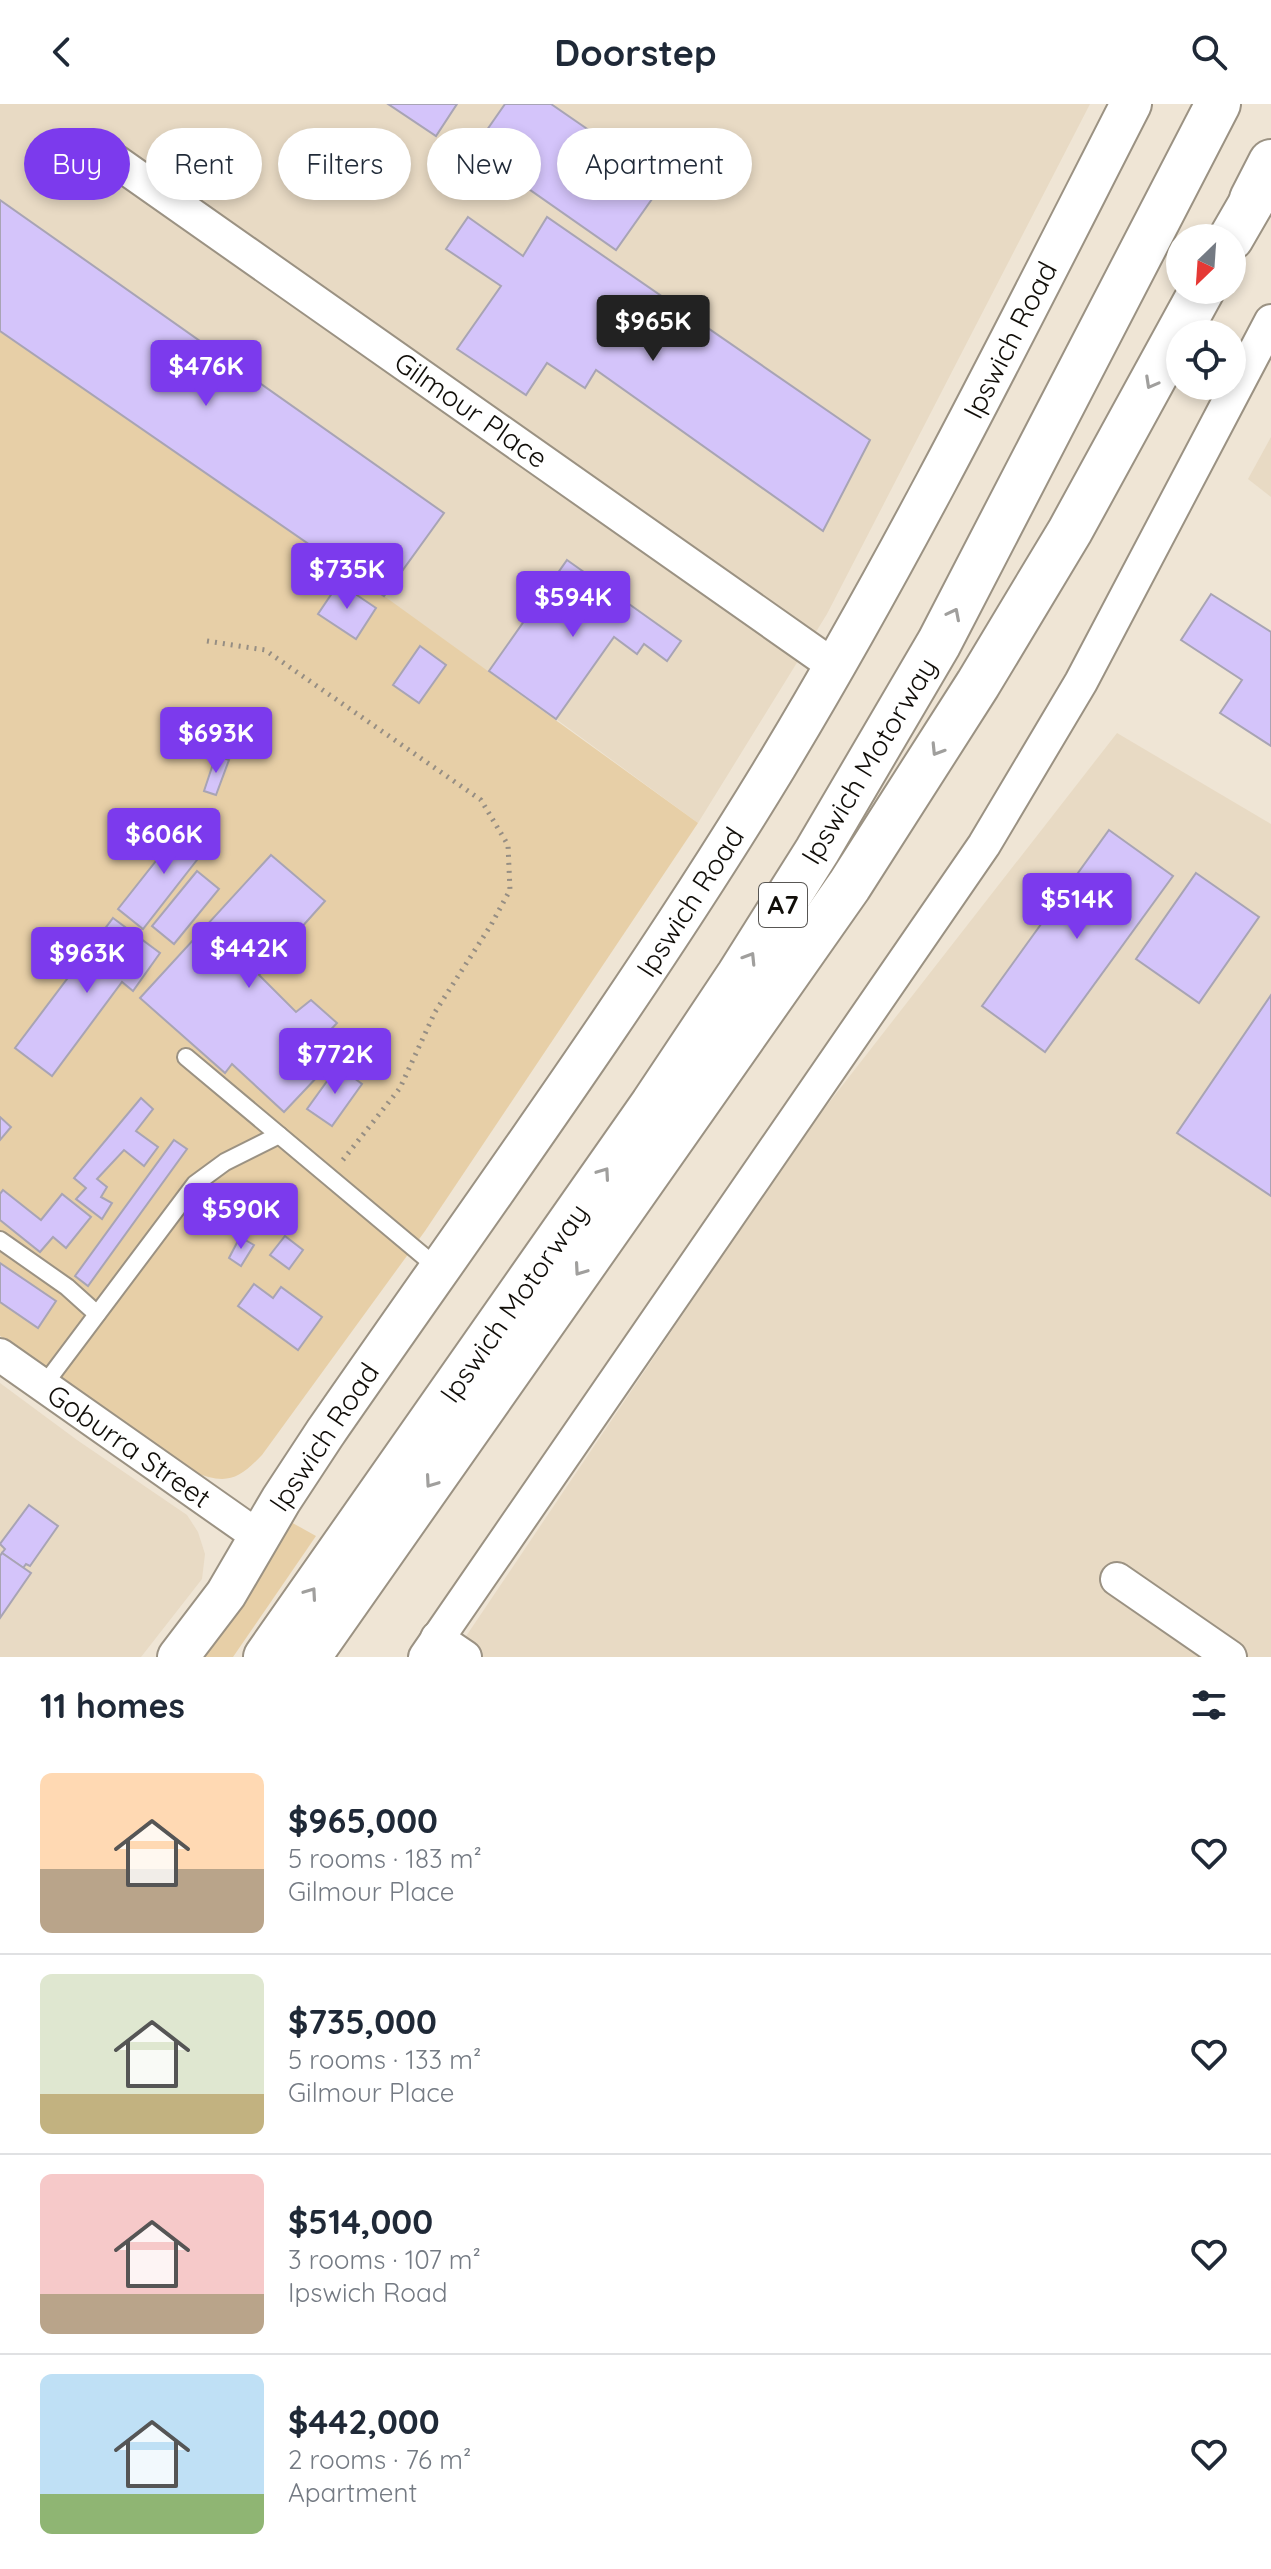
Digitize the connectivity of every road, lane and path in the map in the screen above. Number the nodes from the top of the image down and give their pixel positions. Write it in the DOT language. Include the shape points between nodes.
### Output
graph roads {
  1 [pos="1131,104"];
  2 [pos="1218,104"];
  3 [pos="130,171"];
  4 [pos="1265,177"];
  5 [pos="1239,224"];
  6 [pos="1194,304"];
  7 [pos="1271,321"];
  8 [pos="207,641"];
  9 [pos="834,666"];
  10 [pos="186,1057"];
  11 [pos="279,1135"];
  12 [pos="329,1177"];
  13 [pos="0,1240"];
  14 [pos="439,1269"];
  15 [pos="97,1314"];
  16 [pos="0,1355"];
  17 [pos="44,1385"];
  18 [pos="259,1537"];
  19 [pos="1117,1579"];
  20 [pos="431,1647"];
  21 [pos="178,1657"];
  22 [pos="266,1657"];
  23 [pos="308,1657"];
  24 [pos="465,1657"];
  25 [pos="1230,1657"];
  1 -- 9 [label="street, Ipswich Road" via="931,494"];
  22 -- 2 [label="highway, Ipswich Motorway / A7, one-way" via="653,1104 817,851 939,643"];
  3 -- 9 [label="street, Gilmour Place"];
  4 -- 5 [label="highway"];
  6 -- 23 [label="highway, Ipswich Motorway / A7, one-way" via="1070,531 849,886"];
  7 -- 20 [label="street" via="1081,682 984,845"];
  8 -- 12 [label="path" via="265,650 481,800 508,845 510,890 435,1012 400,1088"];
  9 -- 14 [label="street, Ipswich Road" via="634,989"];
  10 -- 11 [label="lane"];
  11 -- 12 [label="lane"];
  11 -- 15 [label="lane" via="195,1184"];
  12 -- 14 [label="lane"];
  13 -- 15 [label="lane"];
  14 -- 18 [label="street, Ipswich Road"];
  15 -- 17 [label="lane"];
  16 -- 17 [label="street, Goburra Street"];
  17 -- 18 [label="street, Goburra Street"];
  18 -- 21 [label="street, Ipswich Road" via="226,1594"];
  19 -- 25 [label="street"];
  20 -- 24 [label="street"];
}
